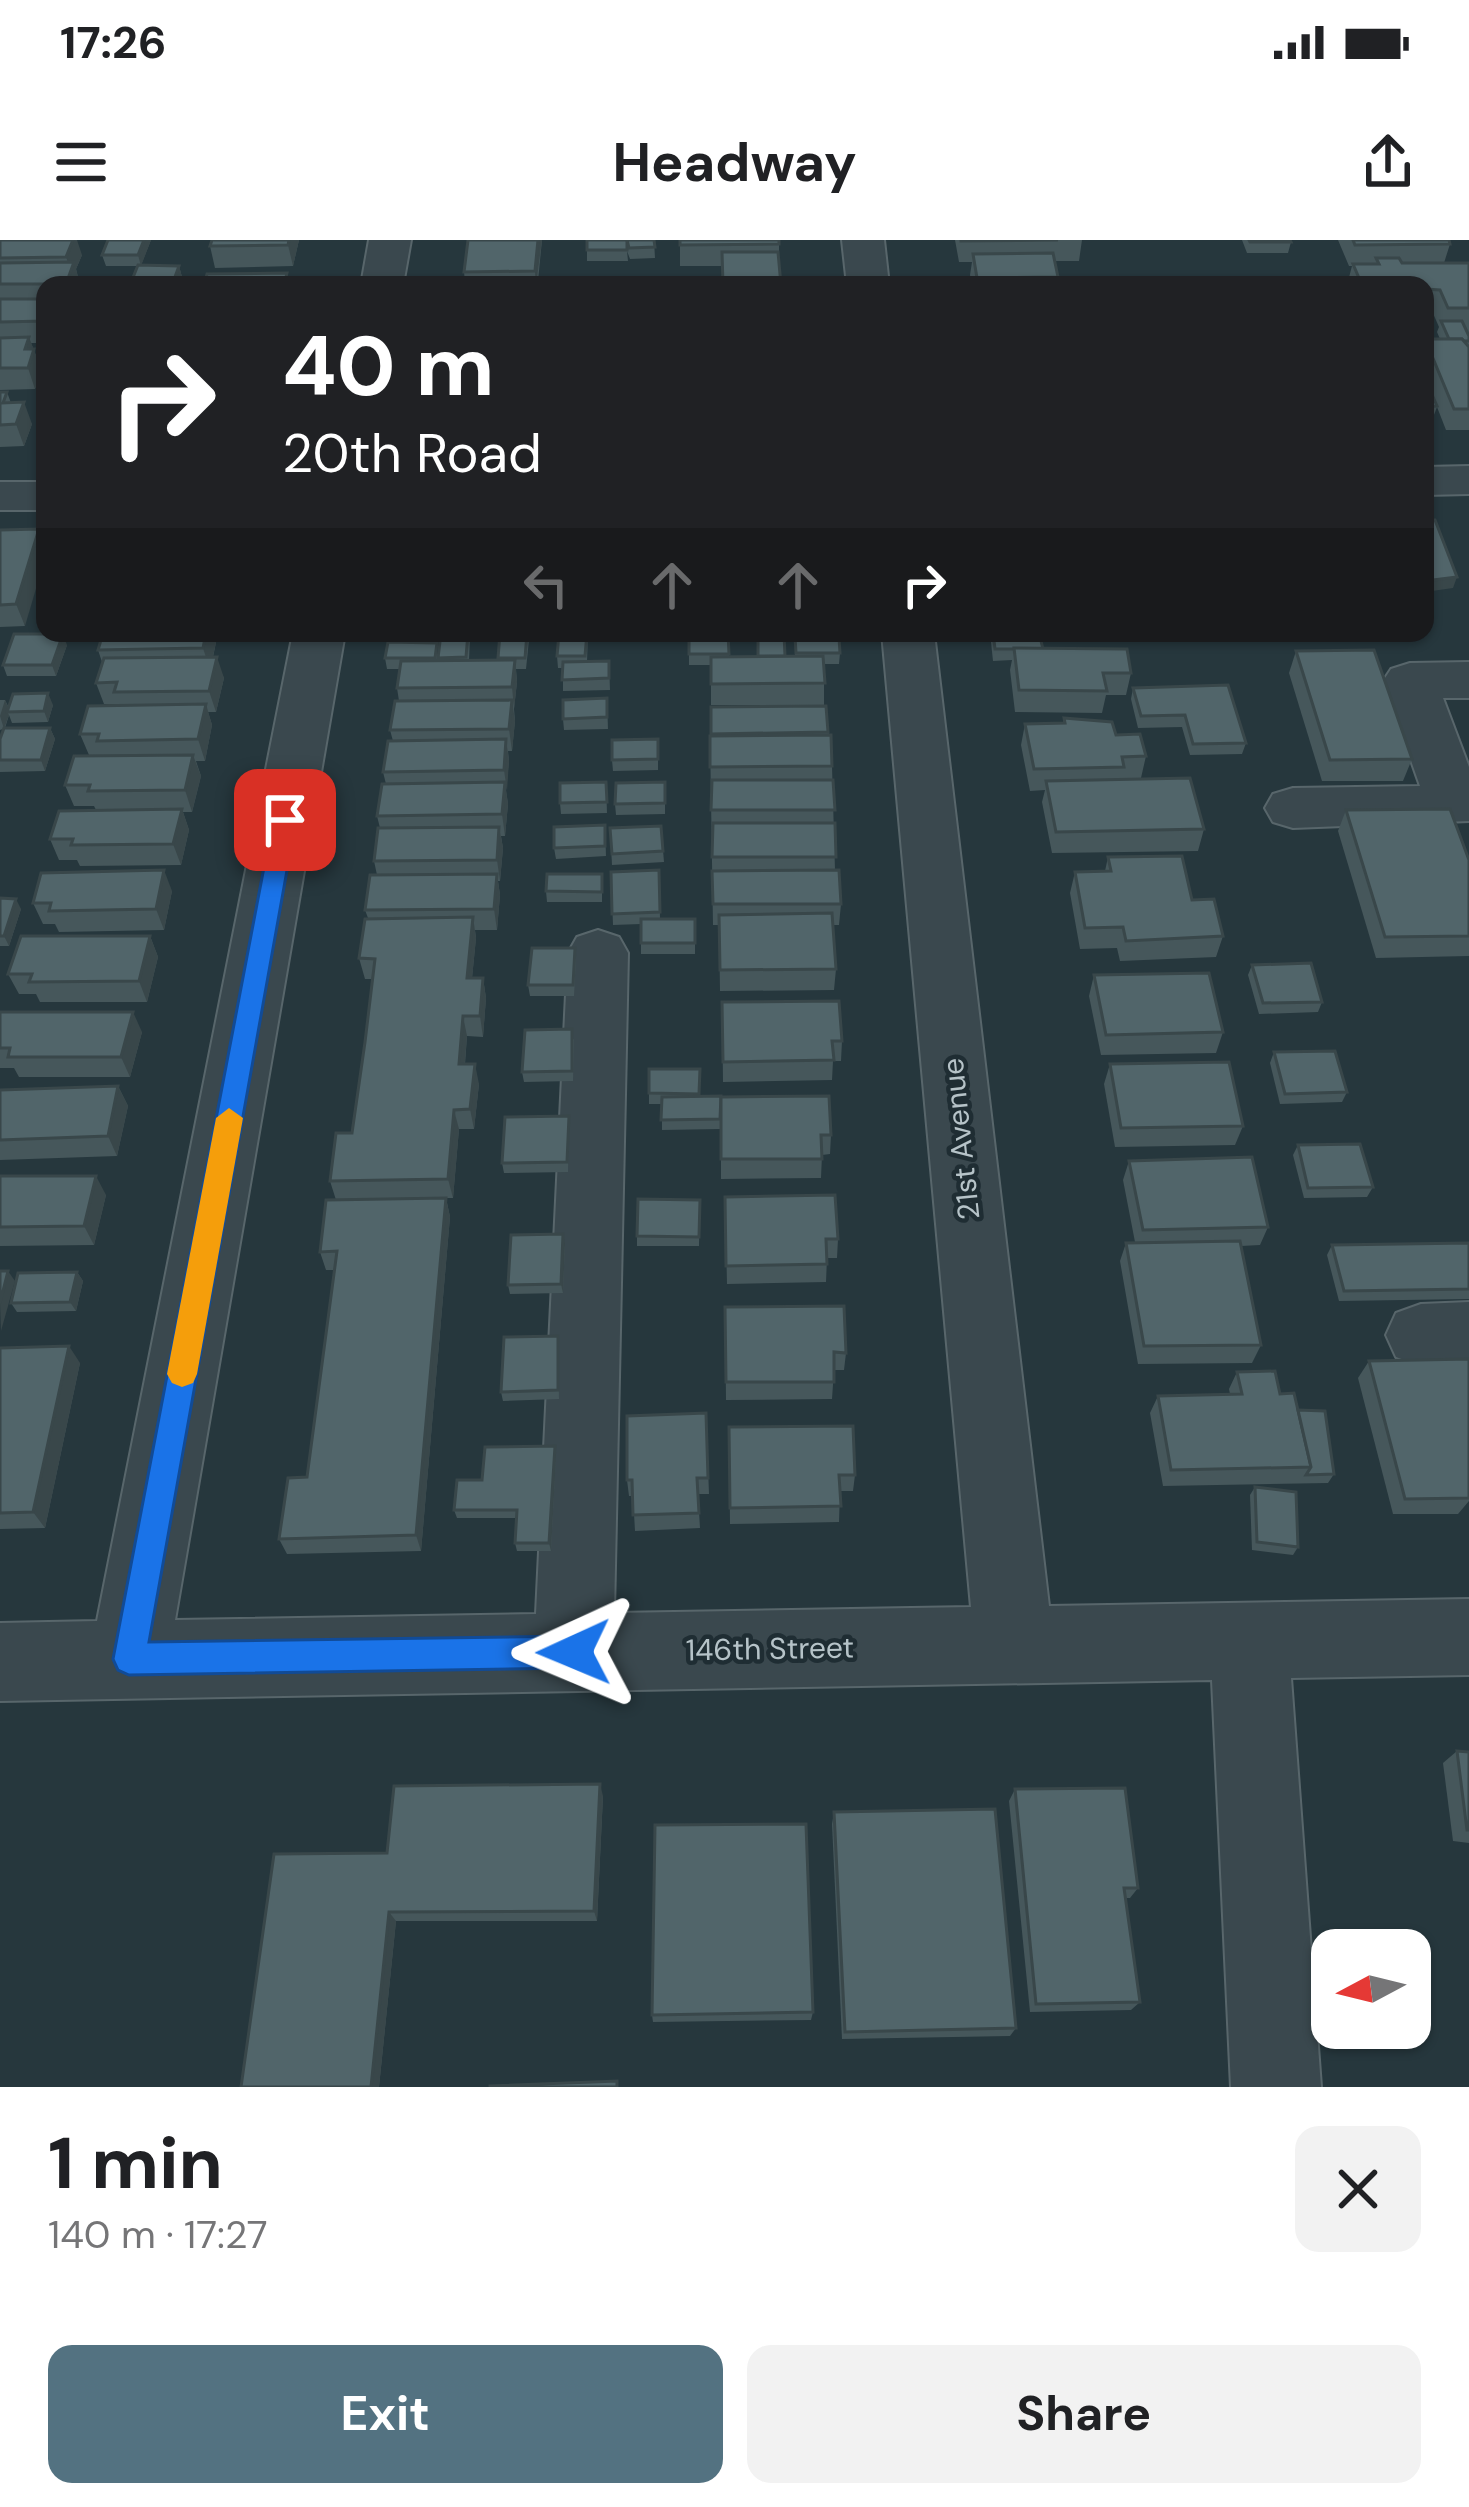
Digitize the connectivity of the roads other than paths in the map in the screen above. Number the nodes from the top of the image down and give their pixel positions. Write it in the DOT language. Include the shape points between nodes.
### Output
graph roads {
  1 [pos="390,240"];
  2 [pos="863,240"];
  3 [pos="384,276"];
  4 [pos="867,276"];
  5 [pos="1469,480"];
  6 [pos="1434,481"];
  7 [pos="0,496"];
  8 [pos="36,496"];
  9 [pos="317,642"];
  10 [pos="909,642"];
  11 [pos="1469,680"];
  12 [pos="1462,805"];
  13 [pos="1293,808"];
  14 [pos="598,953"];
  15 [pos="1469,1637"];
  16 [pos="1249,1641"];
  17 [pos="1014,1645"];
  18 [pos="574,1652"];
  19 [pos="129,1659"];
  20 [pos="0,1661"];
  21 [pos="1276,2087"];
  1 -- 3 [label="street"];
  2 -- 4 [label="street"];
  5 -- 6 [label="street"];
  7 -- 8 [label="street"];
  9 -- 19 [label="street"];
  10 -- 17 [label="street, 21st Avenue"];
  11 -- 12 [label="street" via="1410,681"];
  12 -- 13 [label="street"];
  14 -- 18 [label="street"];
  15 -- 16 [label="street, 146th Street"];
  16 -- 17 [label="street, 146th Street"];
  16 -- 21 [label="street"];
  17 -- 18 [label="street, 146th Street"];
  18 -- 19 [label="street, 146th Street"];
  19 -- 20 [label="street, 146th Street"];
}
